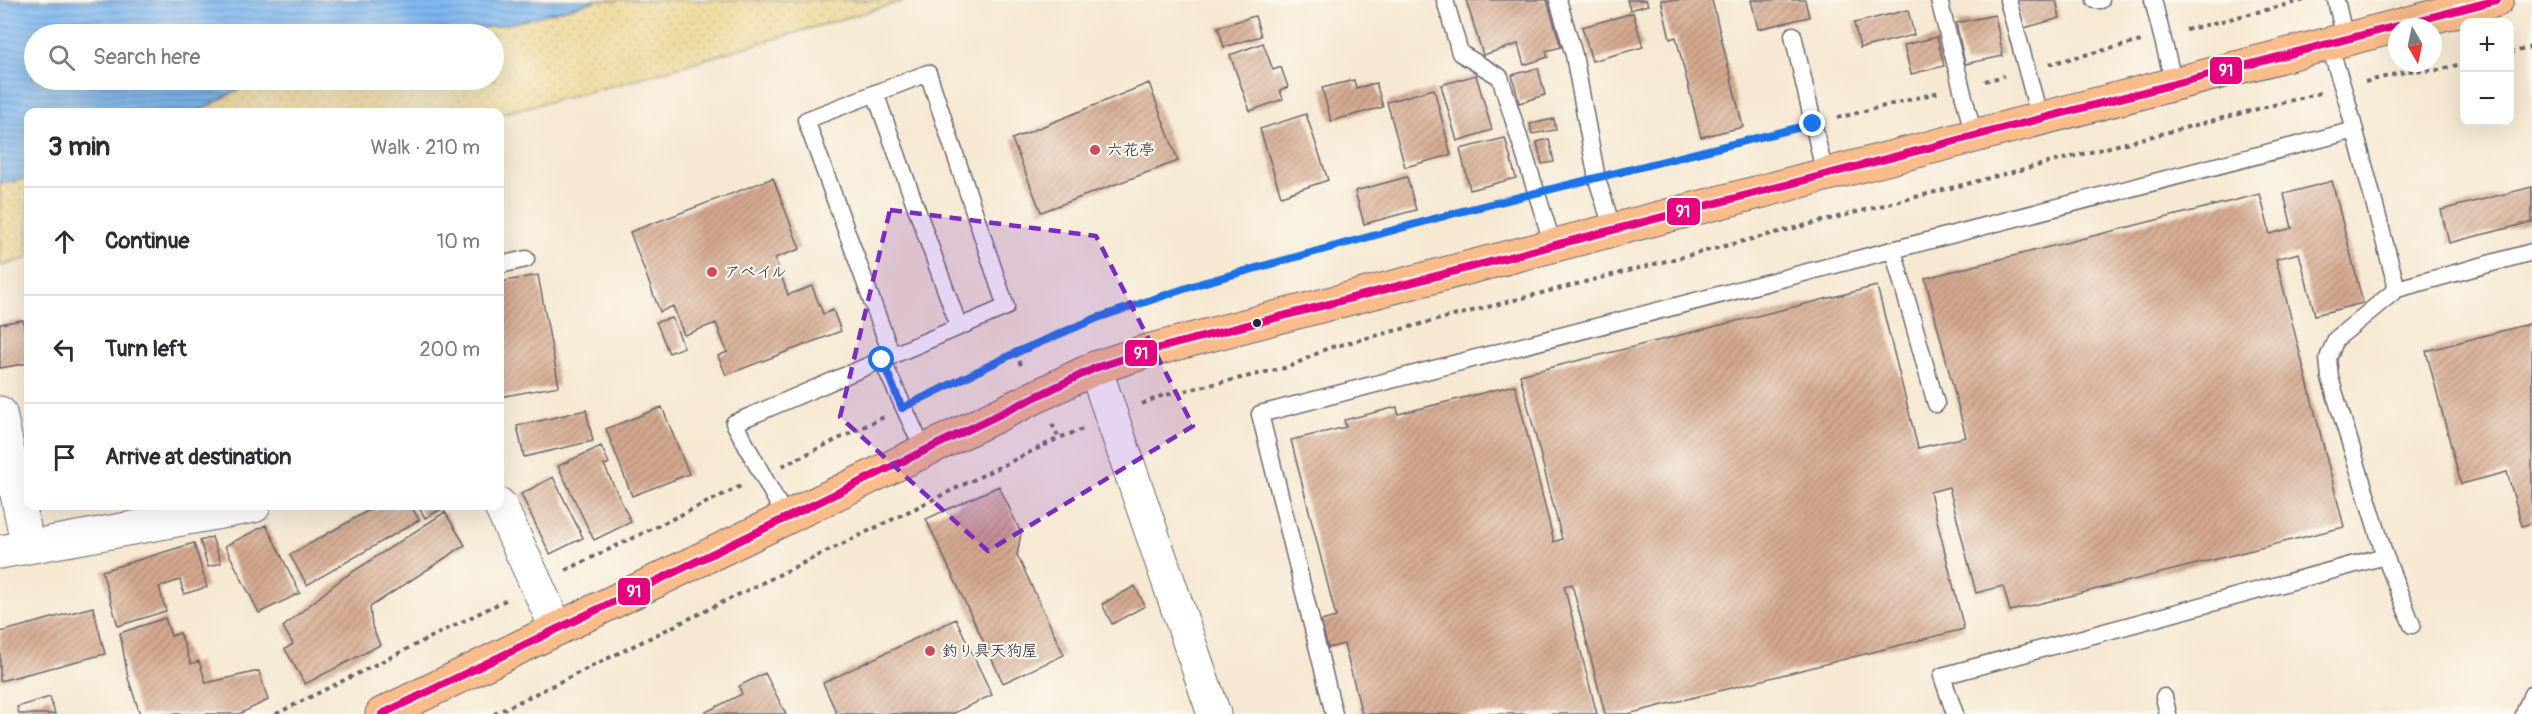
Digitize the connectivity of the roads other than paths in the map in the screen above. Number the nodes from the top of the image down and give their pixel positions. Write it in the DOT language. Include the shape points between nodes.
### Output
graph roads {
  1 [pos="1445,0"];
  2 [pos="1558,0"];
  3 [pos="1939,0"];
  4 [pos="2008,0"];
  5 [pos="2095,0"];
  6 [pos="2101,0"];
  7 [pos="2153,0"];
  8 [pos="2336,0"];
  9 [pos="2497,0"];
  10 [pos="2446,6"];
  11 [pos="1793,35"];
  12 [pos="2337,41"];
  13 [pos="2174,84"];
  14 [pos="875,93"];
  15 [pos="2040,119"];
  16 [pos="2355,130"];
  17 [pos="1974,136"];
  18 [pos="1825,175"];
  19 [pos="1613,230"];
  20 [pos="1553,245"];
  21 [pos="1893,250"];
  22 [pos="2532,252"];
  23 [pos="526,259"];
  24 [pos="504,263"];
  25 [pos="2397,289"];
  26 [pos="959,327"];
  27 [pos="887,358"];
  28 [pos="1095,368"];
  29 [pos="1936,404"];
  30 [pos="0,413"];
  31 [pos="924,451"];
  32 [pos="232,510"];
  33 [pos="502,510"];
  34 [pos="786,518"];
  35 [pos="14,550"];
  36 [pos="2385,556"];
  37 [pos="2412,625"];
  38 [pos="557,628"];
  39 [pos="2532,694"];
  40 [pos="2164,697"];
  41 [pos="382,714"];
  42 [pos="1214,714"];
  43 [pos="1334,714"];
  44 [pos="1954,714"];
  45 [pos="2168,714"];
  46 [pos="2524,714"];
  1 -- 20 [label="lane" via="1460,53 1500,76"];
  2 -- 19 [label="lane" via="1574,55 1597,179"];
  3 -- 17 [label="lane"];
  4 -- 15 [label="lane"];
  5 -- 6 [label="lane"];
  7 -- 13 [label="lane"];
  8 -- 12 [label="lane"];
  9 -- 10 [label="highway"];
  10 -- 12 [label="highway"];
  11 -- 18 [label="lane"];
  12 -- 13 [label="highway"];
  12 -- 16 [label="lane" via="2343,87"];
  13 -- 15 [label="highway"];
  14 -- 26 [label="lane"];
  14 -- 26 [label="lane" via="928,73 1006,307"];
  14 -- 27 [label="lane" via="806,120"];
  15 -- 17 [label="highway"];
  16 -- 21 [label="lane"];
  16 -- 25 [label="lane"];
  17 -- 18 [label="highway"];
  18 -- 19 [label="highway"];
  19 -- 20 [label="highway"];
  20 -- 28 [label="highway"];
  21 -- 29 [label="lane"];
  21 -- 43 [label="lane" via="1260,414"];
  22 -- 25 [label="lane"];
  23 -- 24 [label="lane"];
  25 -- 36 [label="lane" via="2336,339 2328,358 2330,378"];
  26 -- 27 [label="lane"];
  27 -- 31 [label="lane" via="902,408"];
  27 -- 34 [label="lane" via="734,423"];
  28 -- 31 [label="highway"];
  28 -- 42 [label="street"];
  30 -- 35 [label="street"];
  31 -- 34 [label="highway"];
  32 -- 35 [label="street"];
  33 -- 38 [label="street"];
  34 -- 38 [label="highway"];
  36 -- 37 [label="lane"];
  36 -- 44 [label="lane" via="1942,676"];
  38 -- 41 [label="highway"];
  39 -- 46 [label="lane"];
  40 -- 45 [label="lane"];
}
